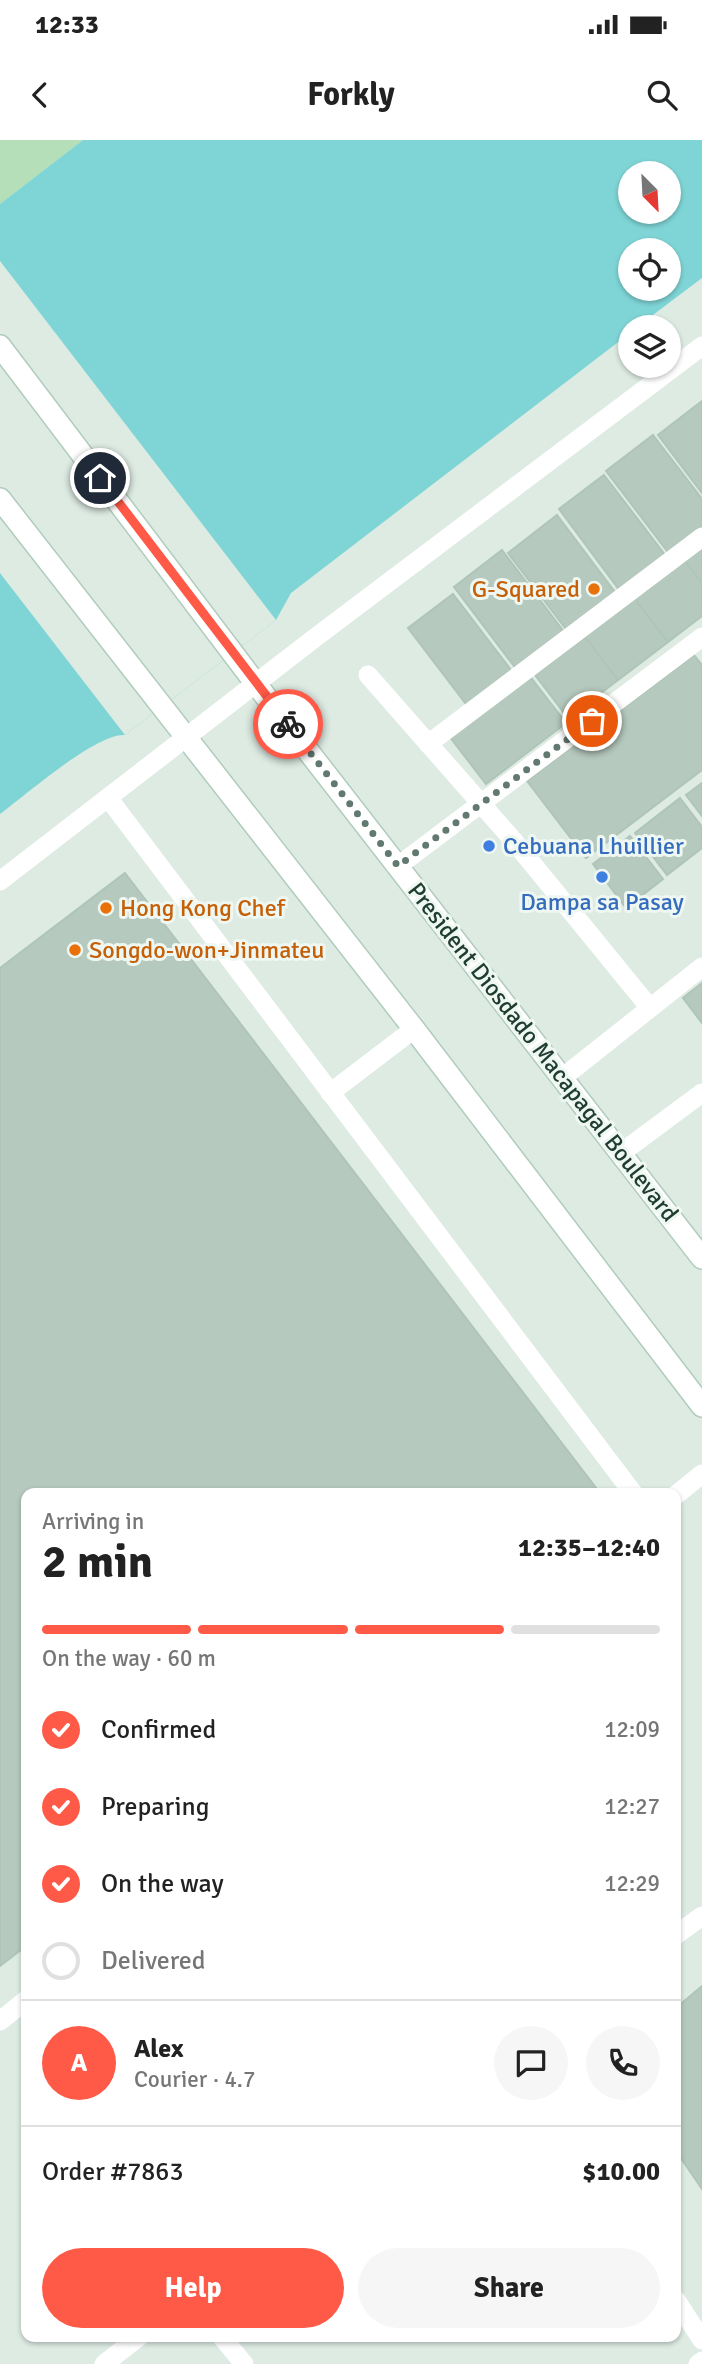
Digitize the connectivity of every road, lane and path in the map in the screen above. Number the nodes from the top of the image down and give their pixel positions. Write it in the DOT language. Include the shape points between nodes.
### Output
graph roads {
  1 [pos="0,346"];
  2 [pos="702,346"];
  3 [pos="0,499"];
  4 [pos="702,537"];
  5 [pos="702,637"];
  6 [pos="368,674"];
  7 [pos="257,684"];
  8 [pos="186,738"];
  9 [pos="428,744"];
  10 [pos="109,799"];
  11 [pos="482,805"];
  12 [pos="398,866"];
  13 [pos="0,881"];
  14 [pos="702,967"];
  15 [pos="650,1008"];
  16 [pos="414,1029"];
  17 [pos="562,1078"];
  18 [pos="330,1093"];
  19 [pos="702,1093"];
  20 [pos="621,1153"];
  21 [pos="702,1258"];
  22 [pos="702,1406"];
  23 [pos="702,1475"];
  24 [pos="629,1488"];
  25 [pos="681,1491"];
  26 [pos="702,1916"];
  27 [pos="681,1931"];
  28 [pos="21,2004"];
  29 [pos="0,2021"];
  30 [pos="681,2308"];
  31 [pos="702,2340"];
  32 [pos="132,2342"];
  33 [pos="226,2342"];
  34 [pos="104,2364"];
  35 [pos="244,2364"];
  1 -- 7 [label="main road, President Diosdado Macapagal Boulevard"];
  2 -- 7 [label="lane"];
  3 -- 8 [label="main road"];
  4 -- 9 [label="lane"];
  5 -- 11 [label="lane"];
  6 -- 9 [label="lane"];
  7 -- 8 [label="lane"];
  7 -- 12 [label="main road, President Diosdado Macapagal Boulevard"];
  8 -- 10 [label="lane"];
  8 -- 16 [label="main road"];
  9 -- 11 [label="lane"];
  10 -- 13 [label="lane"];
  10 -- 18 [label="lane"];
  11 -- 12 [label="lane"];
  11 -- 15 [label="lane"];
  12 -- 17 [label="main road, President Diosdado Macapagal Boulevard"];
  14 -- 15 [label="lane"];
  15 -- 17 [label="lane"];
  16 -- 18 [label="lane"];
  16 -- 22 [label="main road"];
  17 -- 20 [label="main road, President Diosdado Macapagal Boulevard"];
  18 -- 24 [label="lane"];
  19 -- 20 [label="lane"];
  20 -- 21 [label="main road, President Diosdado Macapagal Boulevard"];
  23 -- 25 [label="lane"];
  26 -- 27 [label="lane"];
  28 -- 29 [label="lane"];
  30 -- 31 [label="lane"];
  32 -- 34 [label="lane"];
  33 -- 35 [label="lane"];
}
